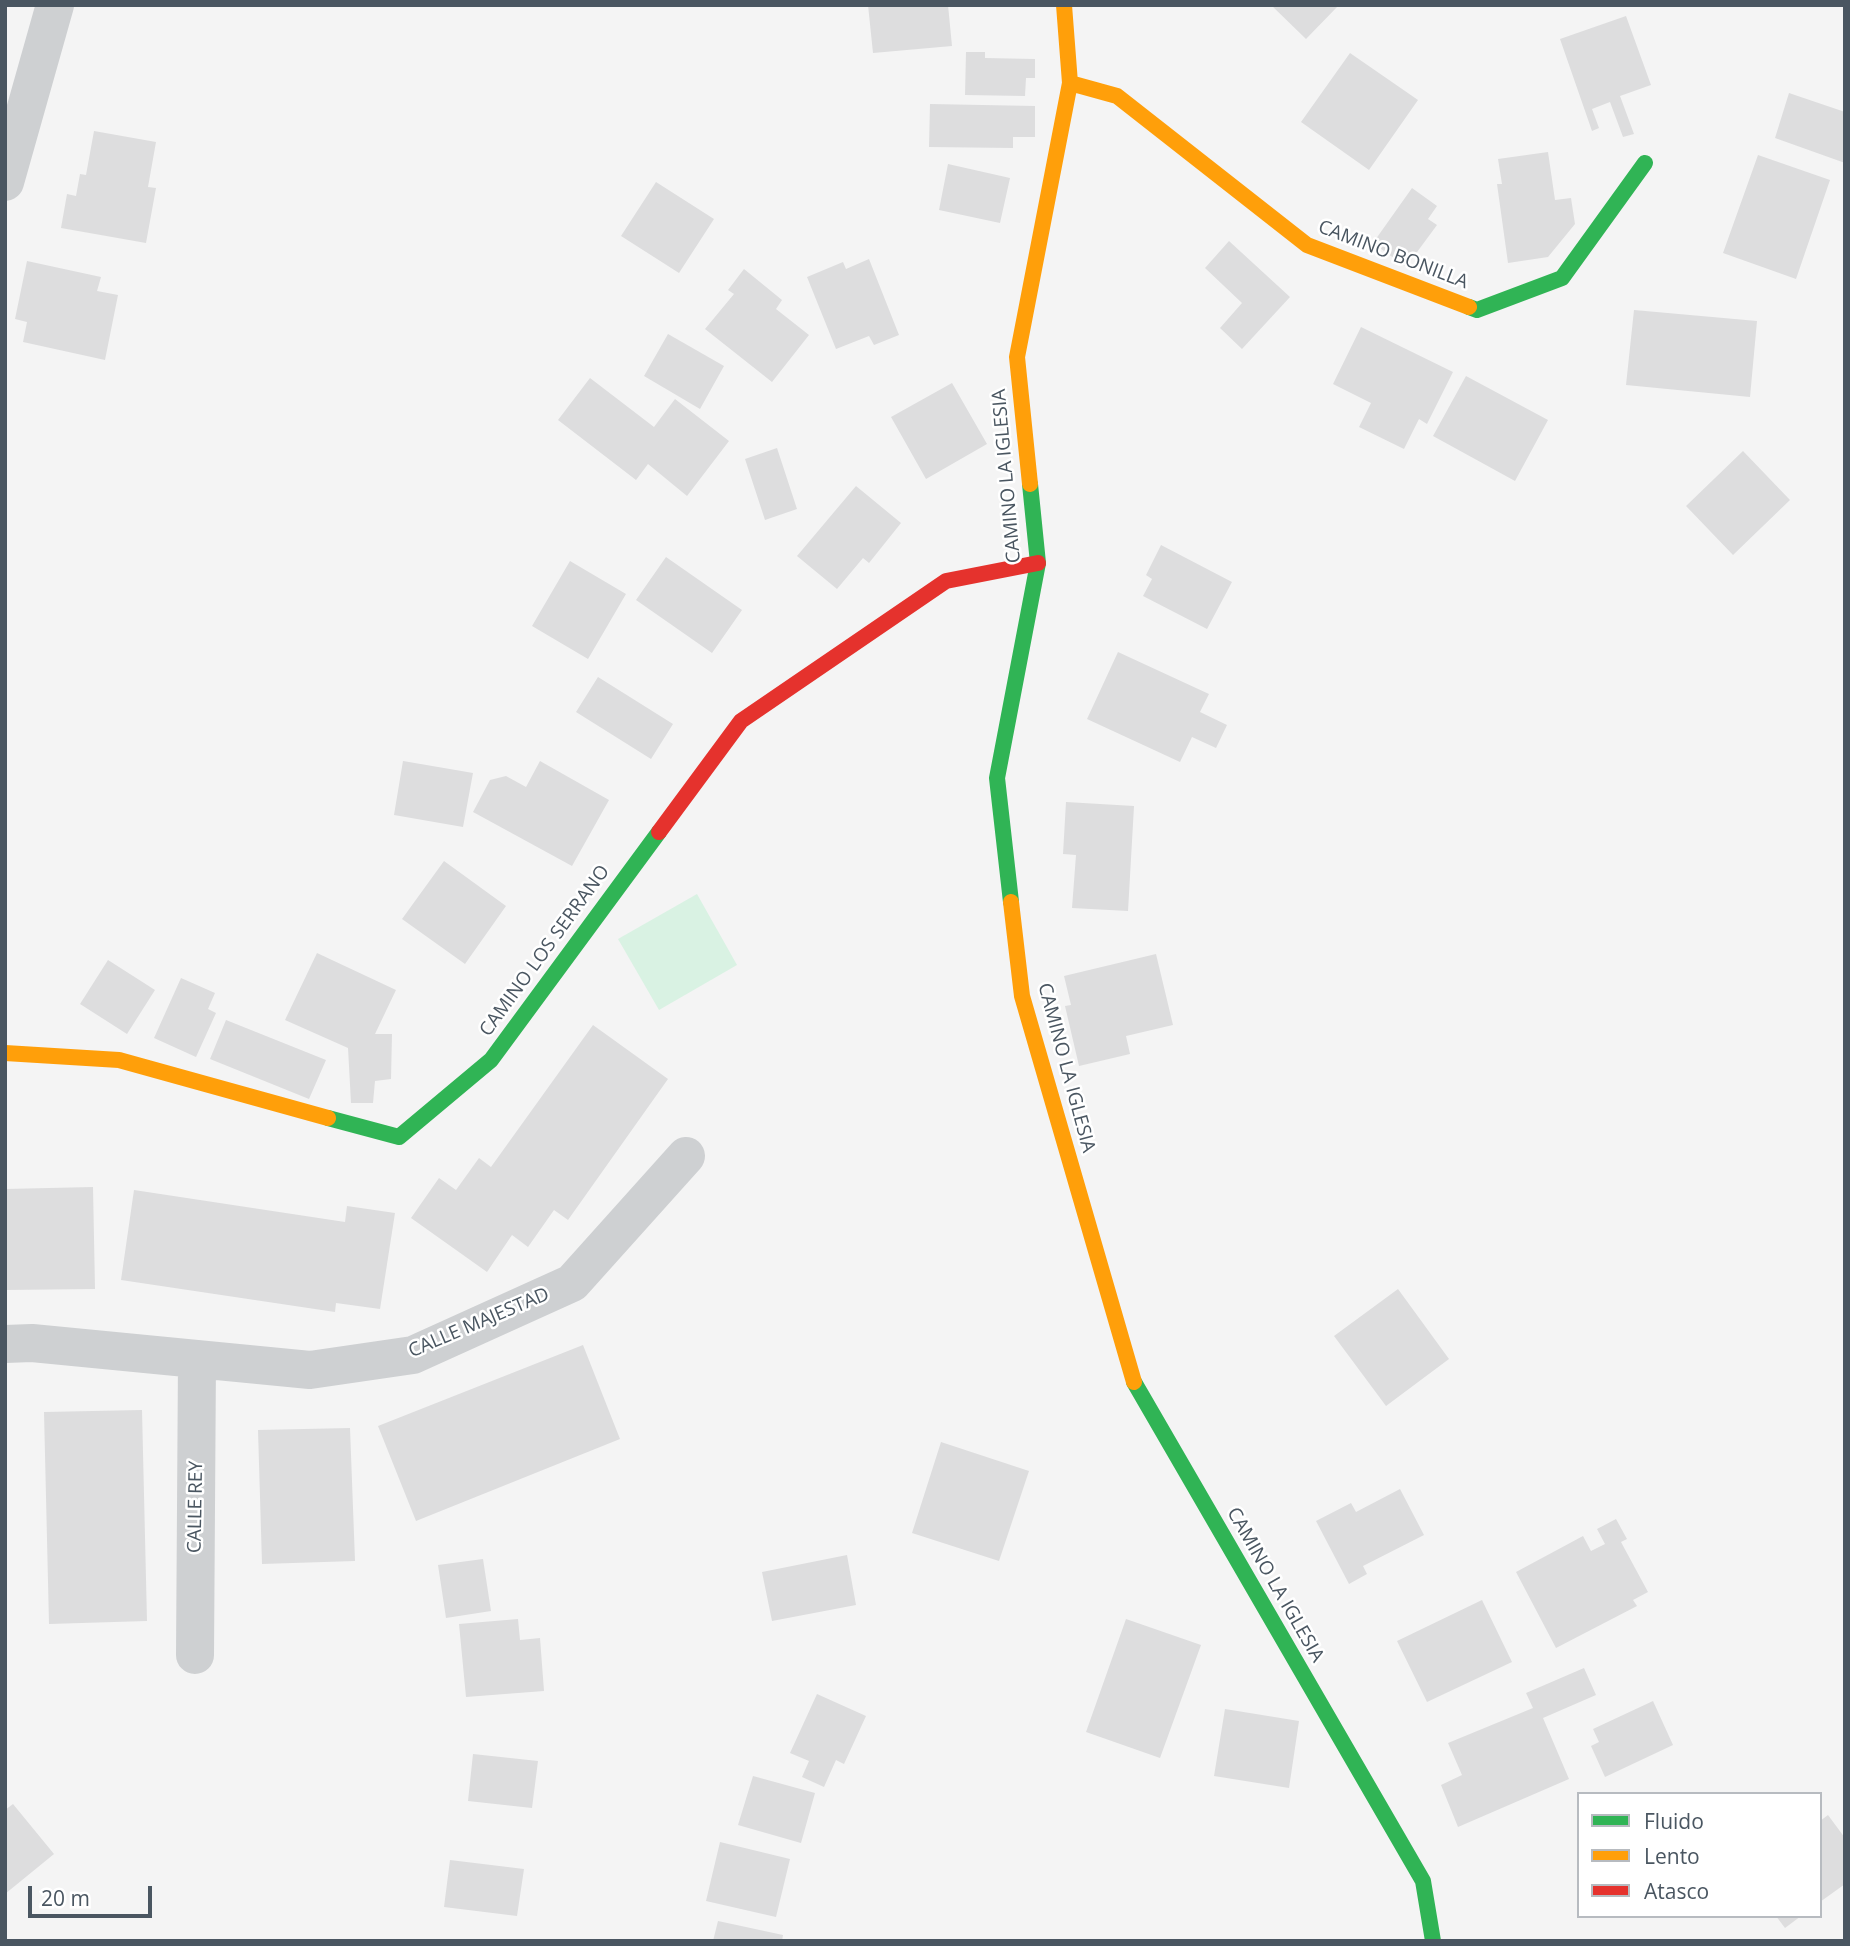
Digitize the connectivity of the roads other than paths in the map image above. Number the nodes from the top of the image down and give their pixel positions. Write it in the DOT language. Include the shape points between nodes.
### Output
graph roads {
  1 [pos="55,5"];
  2 [pos="1064,5"];
  3 [pos="1070,83"];
  4 [pos="1645,163"];
  5 [pos="8,164"];
  6 [pos="1038,563"];
  7 [pos="5,1053"];
  8 [pos="686,1156"];
  9 [pos="5,1344"];
  10 [pos="197,1359"];
  11 [pos="195,1656"];
  12 [pos="1433,1941"];
  1 -- 5 [label="street"];
  2 -- 3 [label="street, CAMINO LA IGLESIA"];
  3 -- 4 [label="street, CAMINO BONILLA" via="1117,96 1307,246 1477,310 1562,278"];
  3 -- 6 [label="street, CAMINO LA IGLESIA" via="1017,357"];
  6 -- 7 [label="street, CAMINO LOS SERRANO" via="946,581 741,721 491,1060 399,1137 118,1060"];
  6 -- 12 [label="street, CAMINO LA IGLESIA" via="997,778 1022,996 1135,1385 1423,1881"];
  8 -- 10 [label="street, CALLE MAJESTAD" via="572,1283 413,1355 310,1370"];
  9 -- 10 [label="street, CALLE MAJESTAD"];
  10 -- 11 [label="street, CALLE REY"];
}
